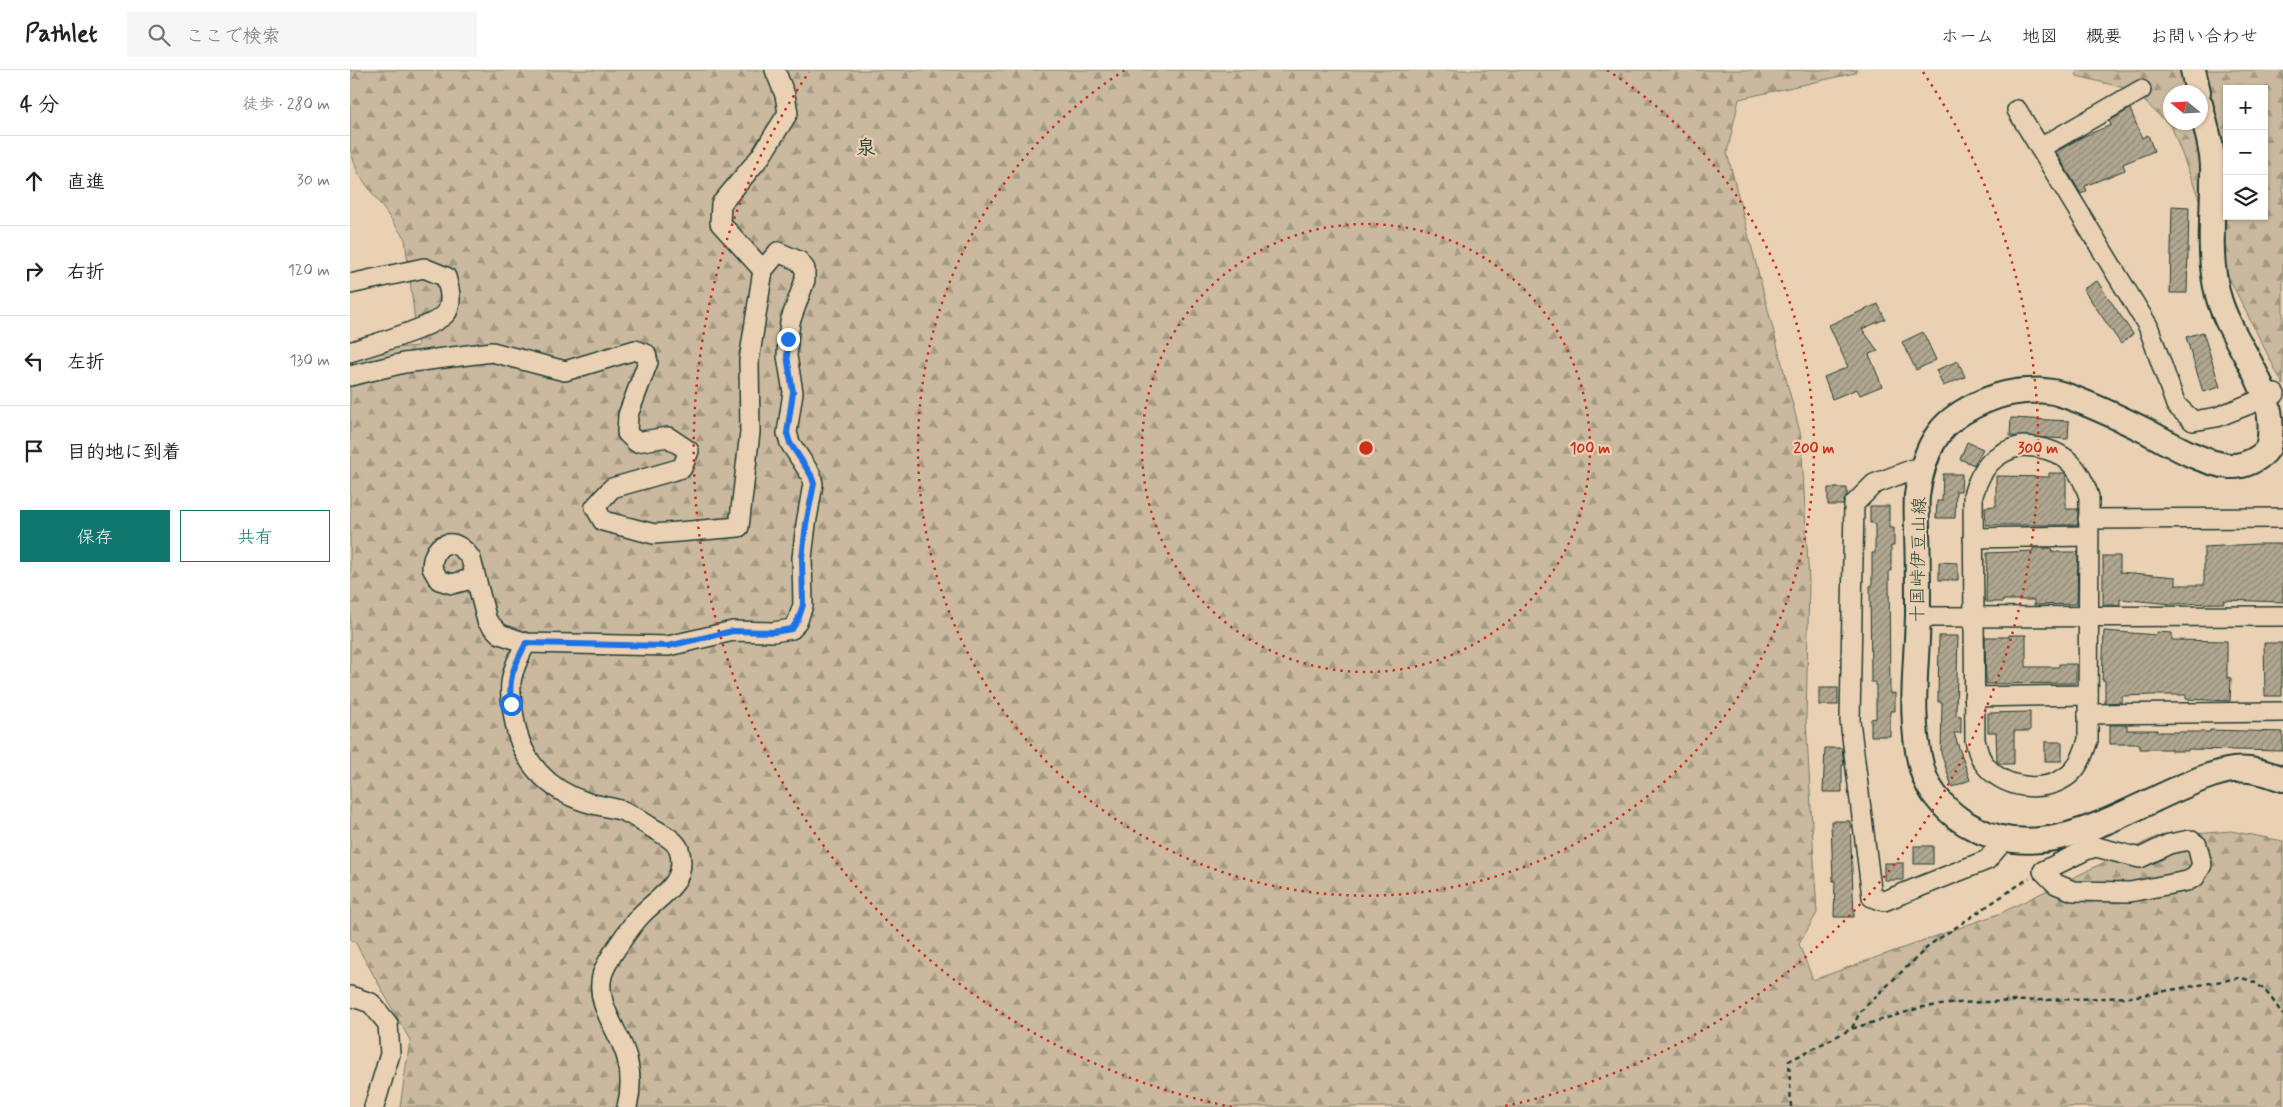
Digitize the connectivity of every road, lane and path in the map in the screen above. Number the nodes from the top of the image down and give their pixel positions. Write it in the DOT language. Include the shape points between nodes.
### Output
graph roads {
  1 [pos="775,70"];
  2 [pos="2193,70"];
  3 [pos="2196,85"];
  4 [pos="2141,90"];
  5 [pos="2017,110"];
  6 [pos="2206,130"];
  7 [pos="2040,148"];
  8 [pos="763,270"];
  9 [pos="350,284"];
  10 [pos="350,352"];
  11 [pos="350,376"];
  12 [pos="2275,394"];
  13 [pos="1924,465"];
  14 [pos="2283,518"];
  15 [pos="2088,528"];
  16 [pos="1973,538"];
  17 [pos="475,578"];
  18 [pos="1974,616"];
  19 [pos="2088,616"];
  20 [pos="2283,616"];
  21 [pos="1918,617"];
  22 [pos="526,643"];
  23 [pos="1974,697"];
  24 [pos="2088,704"];
  25 [pos="2283,712"];
  26 [pos="2276,772"];
  27 [pos="2093,837"];
  28 [pos="2005,839"];
  29 [pos="2043,871"];
  30 [pos="350,996"];
  31 [pos="2283,1015"];
  32 [pos="1851,1029"];
  33 [pos="374,1107"];
  34 [pos="627,1107"];
  35 [pos="1791,1107"];
  1 -- 8 [label="street" via="788,113 761,156 721,204 720,223"];
  2 -- 3 [label="main road"];
  4 -- 7 [label="street"];
  5 -- 7 [label="street"];
  6 -- 12 [label="main road, 十国峠伊豆山線" via="2213,164 2212,256 2218,297 2233,329"];
  7 -- 12 [label="street" via="2148,326 2176,404 2193,421 2217,417"];
  8 -- 11 [label="street" via="749,361 750,432 739,527 654,534 603,521 595,507 612,488 682,468 689,451 668,437 636,442 627,433 628,415 648,362 646,354 635,350 565,371 492,352 404,364"];
  8 -- 22 [label="street" via="778,252 799,261 805,269 805,280 790,322 787,356 793,392 787,433 814,484 806,524 802,558 803,605 798,620 792,629 733,631 668,646"];
  9 -- 10 [label="street" via="424,268 446,277 451,294 447,311 435,323"];
  12 -- 13 [label="main road, 十国峠伊豆山線" via="2276,428 2267,449 2258,459 2231,466 2193,456 2127,422 2064,395 2041,389 2005,393 1965,410 1940,432"];
  13 -- 21 [label="main road, 十国峠伊豆山線" via="1917,496"];
  13 -- 28 [label="street" via="1874,484 1854,504 1850,721 1872,897 1884,901 1987,860"];
  14 -- 15 [label="street"];
  15 -- 16 [label="street"];
  15 -- 16 [label="street" via="2089,497 2085,484 2067,459 2038,446 2022,446 2007,449 1992,460 1978,477 1972,495"];
  15 -- 19 [label="street"];
  16 -- 18 [label="street"];
  17 -- 22 [label="street" via="487,621 500,634"];
  18 -- 19 [label="street"];
  18 -- 21 [label="street"];
  18 -- 23 [label="street"];
  19 -- 20 [label="street"];
  19 -- 24 [label="street"];
  21 -- 28 [label="main road, 十国峠伊豆山線" via="1914,729 1923,773 1940,803 1973,828"];
  22 -- 34 [label="street" via="512,672 510,690 517,737 532,765 549,782 572,797 624,812 669,838 680,853 680,871 675,883 633,924 602,977 601,994 627,1058 630,1082"];
  23 -- 24 [label="street"];
  23 -- 24 [label="street" via="1975,740 1983,762 2000,777 2023,787 2041,786 2070,774 2082,758 2088,740"];
  24 -- 25 [label="street"];
  26 -- 27 [label="main road, 十国峠伊豆山線" via="2235,770 2207,776"];
  27 -- 28 [label="main road, 十国峠伊豆山線" via="2037,842"];
  27 -- 29 [label="street" via="2086,850"];
  27 -- 29 [label="street" via="2140,858 2169,844 2190,840 2197,845 2202,865 2195,877 2187,881 2130,892 2066,889"];
  29 -- 32 [label="path" via="1931,944 1860,1012"];
  30 -- 33 [label="street" via="371,1003 388,1024 390,1054"];
  31 -- 32 [label="path" via="2262,986 2239,978 2132,997 1923,1007"];
  32 -- 35 [label="path" via="1789,1061"];
}
